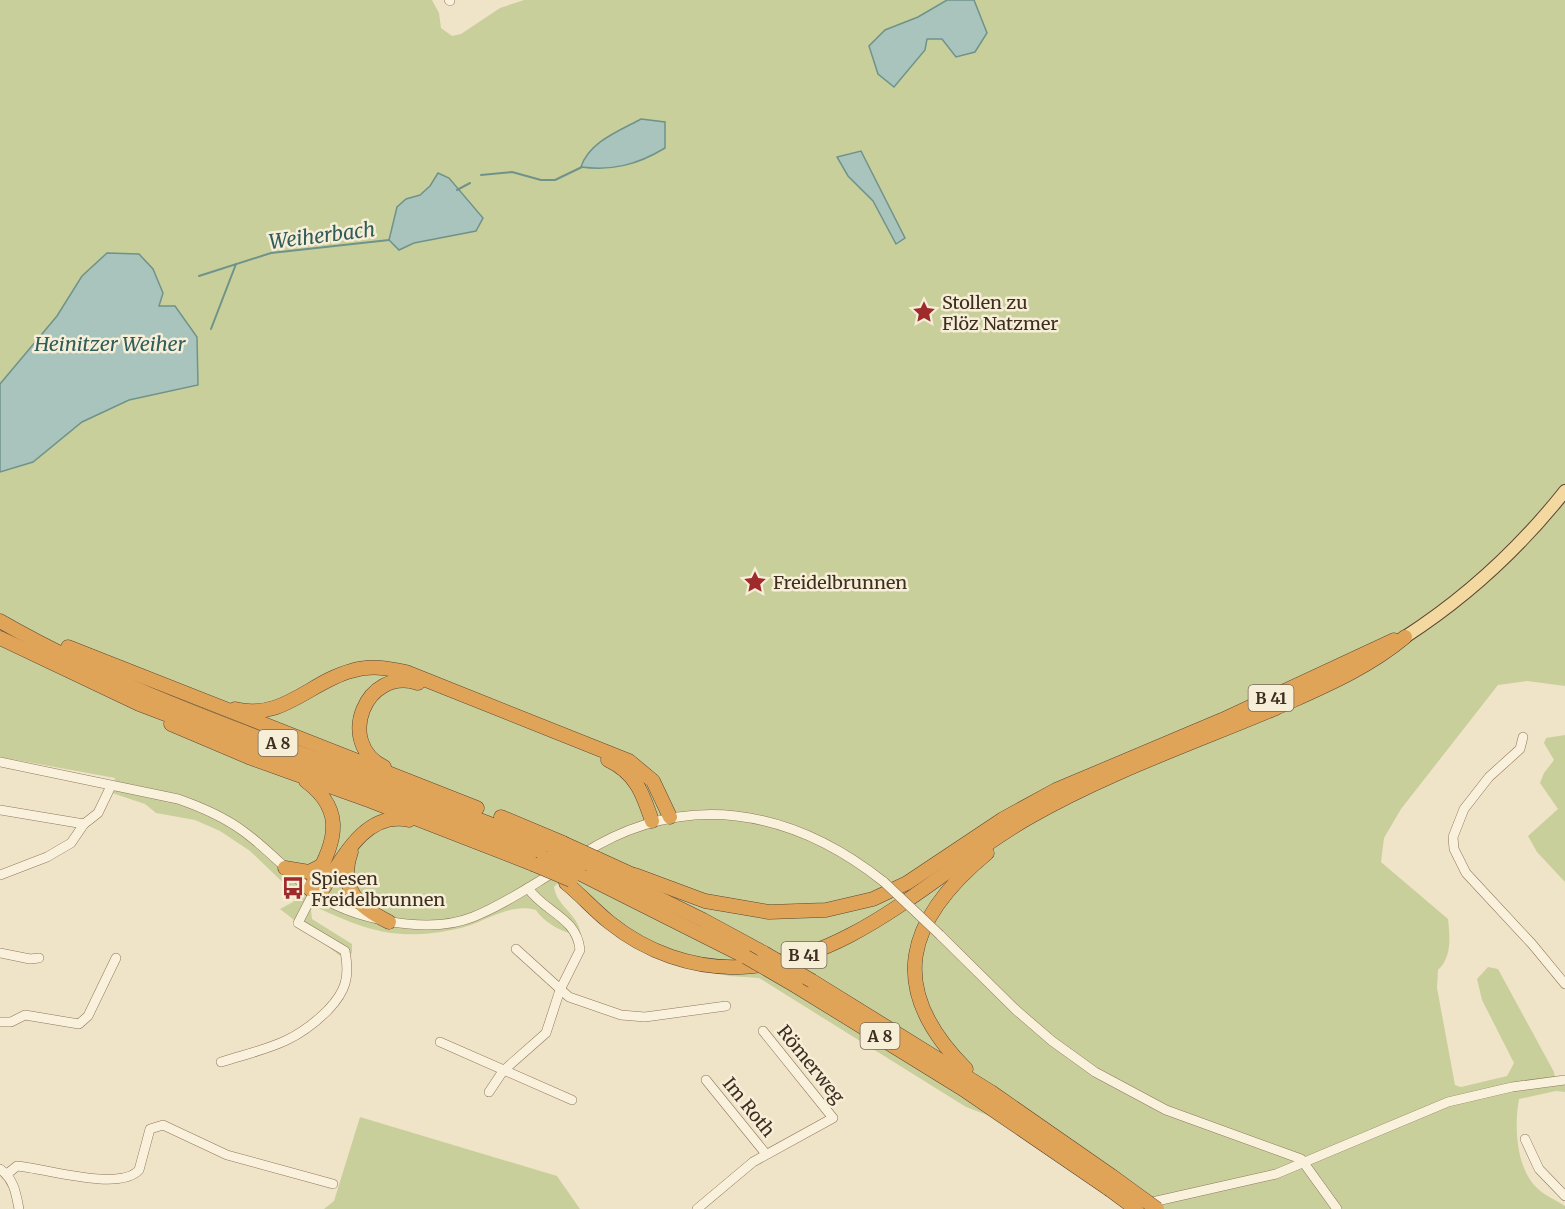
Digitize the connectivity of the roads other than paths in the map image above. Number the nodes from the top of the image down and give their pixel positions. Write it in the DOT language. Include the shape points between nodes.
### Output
graph roads {
  1 [pos="1563,494"];
  2 [pos="3,623"];
  3 [pos="1405,637"];
  4 [pos="0,638"];
  5 [pos="199,700"];
  6 [pos="139,704"];
  7 [pos="1523,737"];
  8 [pos="0,762"];
  9 [pos="297,775"];
  10 [pos="412,782"];
  11 [pos="111,786"];
  12 [pos="0,810"];
  13 [pos="670,817"];
  14 [pos="1030,817"];
  15 [pos="652,821"];
  16 [pos="84,824"];
  17 [pos="445,830"];
  18 [pos="354,844"];
  19 [pos="549,854"];
  20 [pos="323,865"];
  21 [pos="285,868"];
  22 [pos="580,872"];
  23 [pos="0,875"];
  24 [pos="635,875"];
  25 [pos="528,888"];
  26 [pos="314,892"];
  27 [pos="389,922"];
  28 [pos="743,942"];
  29 [pos="516,949"];
  30 [pos="0,953"];
  31 [pos="39,958"];
  32 [pos="116,958"];
  33 [pos="1565,984"];
  34 [pos="560,990"];
  35 [pos="726,1006"];
  36 [pos="0,1022"];
  37 [pos="763,1031"];
  38 [pos="440,1042"];
  39 [pos="220,1062"];
  40 [pos="503,1071"];
  41 [pos="706,1080"];
  42 [pos="1565,1080"];
  43 [pos="489,1092"];
  44 [pos="991,1092"];
  45 [pos="572,1100"];
  46 [pos="833,1119"];
  47 [pos="1525,1139"];
  48 [pos="766,1154"];
  49 [pos="1305,1163"];
  50 [pos="3,1172"];
  51 [pos="1111,1183"];
  52 [pos="333,1184"];
  53 [pos="1565,1196"];
  54 [pos="19,1209"];
  55 [pos="698,1209"];
  56 [pos="1119,1209"];
  57 [pos="1136,1209"];
  58 [pos="1157,1209"];
  59 [pos="1337,1209"];
  1 -- 3 [label="main road, B 41" via="1491,571"];
  2 -- 5 [label="highway"];
  2 -- 19 [label="highway, A 8" via="167,700 494,824"];
  3 -- 14 [label="highway, B 41" via="1369,663 1312,692 1089,786"];
  3 -- 24 [label="highway, B 41" via="1372,648 1307,682 1056,790 1003,819 907,883 873,899 826,910 769,912 705,901"];
  4 -- 6 [label="highway, A 8"];
  5 -- 10 [label="highway"];
  5 -- 13 [label="highway" via="239,710 267,710 292,702 349,671 375,667 406,672 629,761 653,781"];
  6 -- 9 [label="highway" via="184,731"];
  6 -- 19 [label="highway, A 8"];
  7 -- 33 [label="street" via="1520,749 1489,777 1464,809 1453,837 1454,849 1466,873"];
  8 -- 11 [label="street"];
  9 -- 17 [label="highway"];
  9 -- 20 [label="highway" via="320,793 332,816 333,837"];
  10 -- 15 [label="highway" via="371,758 359,737 360,718 369,698 384,685 401,681 426,686 611,762 631,775 638,785"];
  10 -- 19 [label="highway"];
  11 -- 16 [label="street" via="98,813"];
  11 -- 21 [label="street" via="201,807 243,831"];
  12 -- 16 [label="street"];
  13 -- 15 [label="street"];
  13 -- 49 [label="street, bridge" via="735,817 788,827 836,849 884,882 1016,1010 1095,1072 1166,1110"];
  14 -- 22 [label="highway, B 41" via="864,928 817,951 777,964 726,967 670,956 627,936"];
  14 -- 44 [label="highway" via="952,884 932,909 917,946 916,982 931,1027 955,1058"];
  15 -- 25 [label="street" via="610,837"];
  16 -- 23 [label="street" via="77,837 63,848"];
  17 -- 18 [label="highway" via="392,819 371,826"];
  17 -- 19 [label="highway"];
  18 -- 26 [label="highway"];
  18 -- 27 [label="highway" via="348,861 352,893 366,910"];
  19 -- 22 [label="highway, A 8, bridge"];
  19 -- 22 [label="highway, bridge"];
  20 -- 21 [label="highway" via="309,872"];
  20 -- 26 [label="highway"];
  21 -- 26 [label="street"];
  22 -- 24 [label="highway"];
  22 -- 28 [label="highway, A 8"];
  22 -- 51 [label="highway, A 8, bridge" via="796,986"];
  24 -- 28 [label="highway" via="695,908"];
  25 -- 27 [label="street" via="471,918 442,923"];
  25 -- 34 [label="street" via="541,904 567,921 579,942 577,957"];
  26 -- 27 [label="street"];
  26 -- 39 [label="street" via="298,923 345,951 349,971 345,989 297,1037"];
  28 -- 44 [label="highway, A 8, bridge"];
  29 -- 34 [label="street"];
  30 -- 31 [label="street"];
  32 -- 36 [label="street" via="84,1021 73,1024 25,1015"];
  34 -- 35 [label="street" via="578,1002 635,1017"];
  34 -- 40 [label="street" via="546,1033"];
  37 -- 46 [label="street, Römerweg"];
  38 -- 40 [label="street"];
  40 -- 43 [label="street"];
  40 -- 45 [label="street"];
  41 -- 48 [label="street, Im Roth"];
  42 -- 49 [label="street" via="1448,1102"];
  44 -- 51 [label="highway, A 8"];
  46 -- 48 [label="street, Im Roth"];
  47 -- 53 [label="street" via="1539,1169"];
  48 -- 55 [label="street, Im Roth"];
  49 -- 56 [label="street" via="1249,1181"];
  49 -- 59 [label="street"];
  50 -- 52 [label="street" via="17,1166 124,1179 139,1170 150,1129 163,1125 227,1155"];
  50 -- 54 [label="street" via="16,1189"];
  51 -- 57 [label="highway, A 8, bridge"];
  51 -- 58 [label="highway, A 8, bridge"];
}
